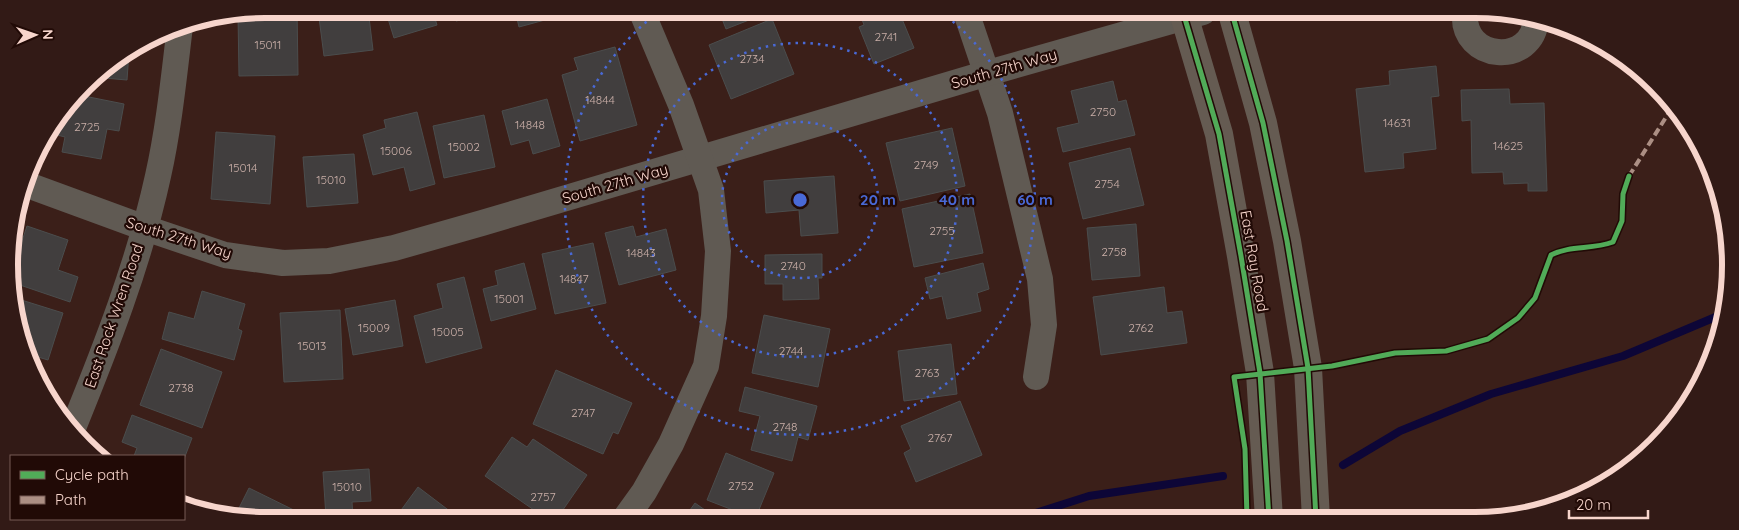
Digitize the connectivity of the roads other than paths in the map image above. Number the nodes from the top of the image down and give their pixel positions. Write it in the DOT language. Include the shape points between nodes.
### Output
graph roads {
  1 [pos="644,18"];
  2 [pos="968,18"];
  3 [pos="1180,18"];
  4 [pos="1192,18"];
  5 [pos="1233,18"];
  6 [pos="1465,18"];
  7 [pos="1536,26"];
  8 [pos="179,33"];
  9 [pos="988,73"];
  10 [pos="700,159"];
  11 [pos="31,186"];
  12 [pos="145,228"];
  13 [pos="1036,377"];
  14 [pos="75,423"];
  15 [pos="1316,506"];
  16 [pos="1268,507"];
  17 [pos="630,512"];
  1 -- 10 [label="street"];
  2 -- 9 [label="street"];
  3 -- 9 [label="street, South 27th Way"];
  4 -- 16 [label="main road, East Ray Road" via="1219,134 1260,373"];
  5 -- 15 [label="main road" via="1264,123 1287,241 1308,368"];
  6 -- 7 [label="street" via="1469,35 1478,45 1502,53 1518,48 1530,39"];
  8 -- 12 [label="street, East Rock Wren Road" via="158,176"];
  9 -- 10 [label="street, South 27th Way"];
  9 -- 13 [label="street" via="1040,279 1044,325"];
  10 -- 12 [label="street, South 27th Way" via="394,248 330,261 283,263 225,254"];
  10 -- 17 [label="street" via="711,190 718,251 714,316 706,366 671,444"];
  11 -- 12 [label="street, South 27th Way"];
  12 -- 14 [label="street, East Rock Wren Road" via="101,359"];
}
